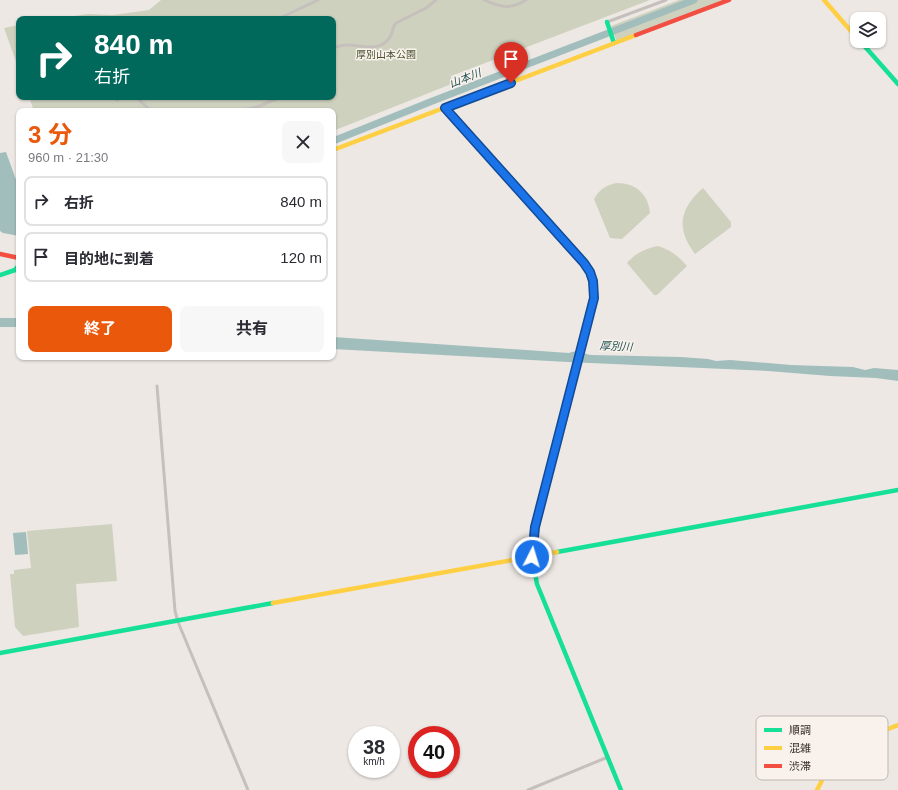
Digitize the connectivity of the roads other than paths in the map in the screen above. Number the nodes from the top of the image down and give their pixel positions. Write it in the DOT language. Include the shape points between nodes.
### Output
graph roads {
  1 [pos="318,0"];
  2 [pos="436,0"];
  3 [pos="526,0"];
  4 [pos="666,0"];
  5 [pos="730,0"];
  6 [pos="824,0"];
  7 [pos="484,1"];
  8 [pos="284,16"];
  9 [pos="608,24"];
  10 [pos="850,30"];
  11 [pos="614,42"];
  12 [pos="336,47"];
  13 [pos="866,48"];
  14 [pos="898,84"];
  15 [pos="139,100"];
  16 [pos="274,100"];
  17 [pos="148,108"];
  18 [pos="252,108"];
  19 [pos="445,108"];
  20 [pos="336,149"];
  21 [pos="0,254"];
  22 [pos="16,257"];
  23 [pos="16,269"];
  24 [pos="0,275"];
  25 [pos="157,386"];
  26 [pos="898,490"];
  27 [pos="532,557"];
  28 [pos="178,622"];
  29 [pos="0,653"];
  30 [pos="898,725"];
  31 [pos="888,729"];
  32 [pos="608,757"];
  33 [pos="822,780"];
  34 [pos="248,790"];
  35 [pos="528,790"];
  36 [pos="621,790"];
  37 [pos="817,790"];
  1 -- 8 [label="street"];
  2 -- 12 [label="street" via="396,23 390,37 381,45"];
  3 -- 7 [label="street" via="504,7"];
  4 -- 9 [label="street"];
  5 -- 11 [label="street"];
  6 -- 10 [label="street"];
  9 -- 11 [label="street"];
  11 -- 19 [label="street"];
  13 -- 14 [label="street"];
  15 -- 17 [label="street"];
  16 -- 18 [label="street"];
  19 -- 20 [label="street"];
  19 -- 27 [label="street" via="584,263 593,281 594,298 535,527"];
  21 -- 22 [label="street"];
  23 -- 24 [label="street"];
  25 -- 28 [label="street" via="175,611"];
  26 -- 27 [label="street"];
  27 -- 28 [label="street"];
  27 -- 32 [label="street" via="537,584"];
  28 -- 29 [label="street"];
  28 -- 34 [label="street"];
  30 -- 31 [label="street"];
  32 -- 35 [label="street"];
  32 -- 36 [label="street"];
  33 -- 37 [label="street"];
}
